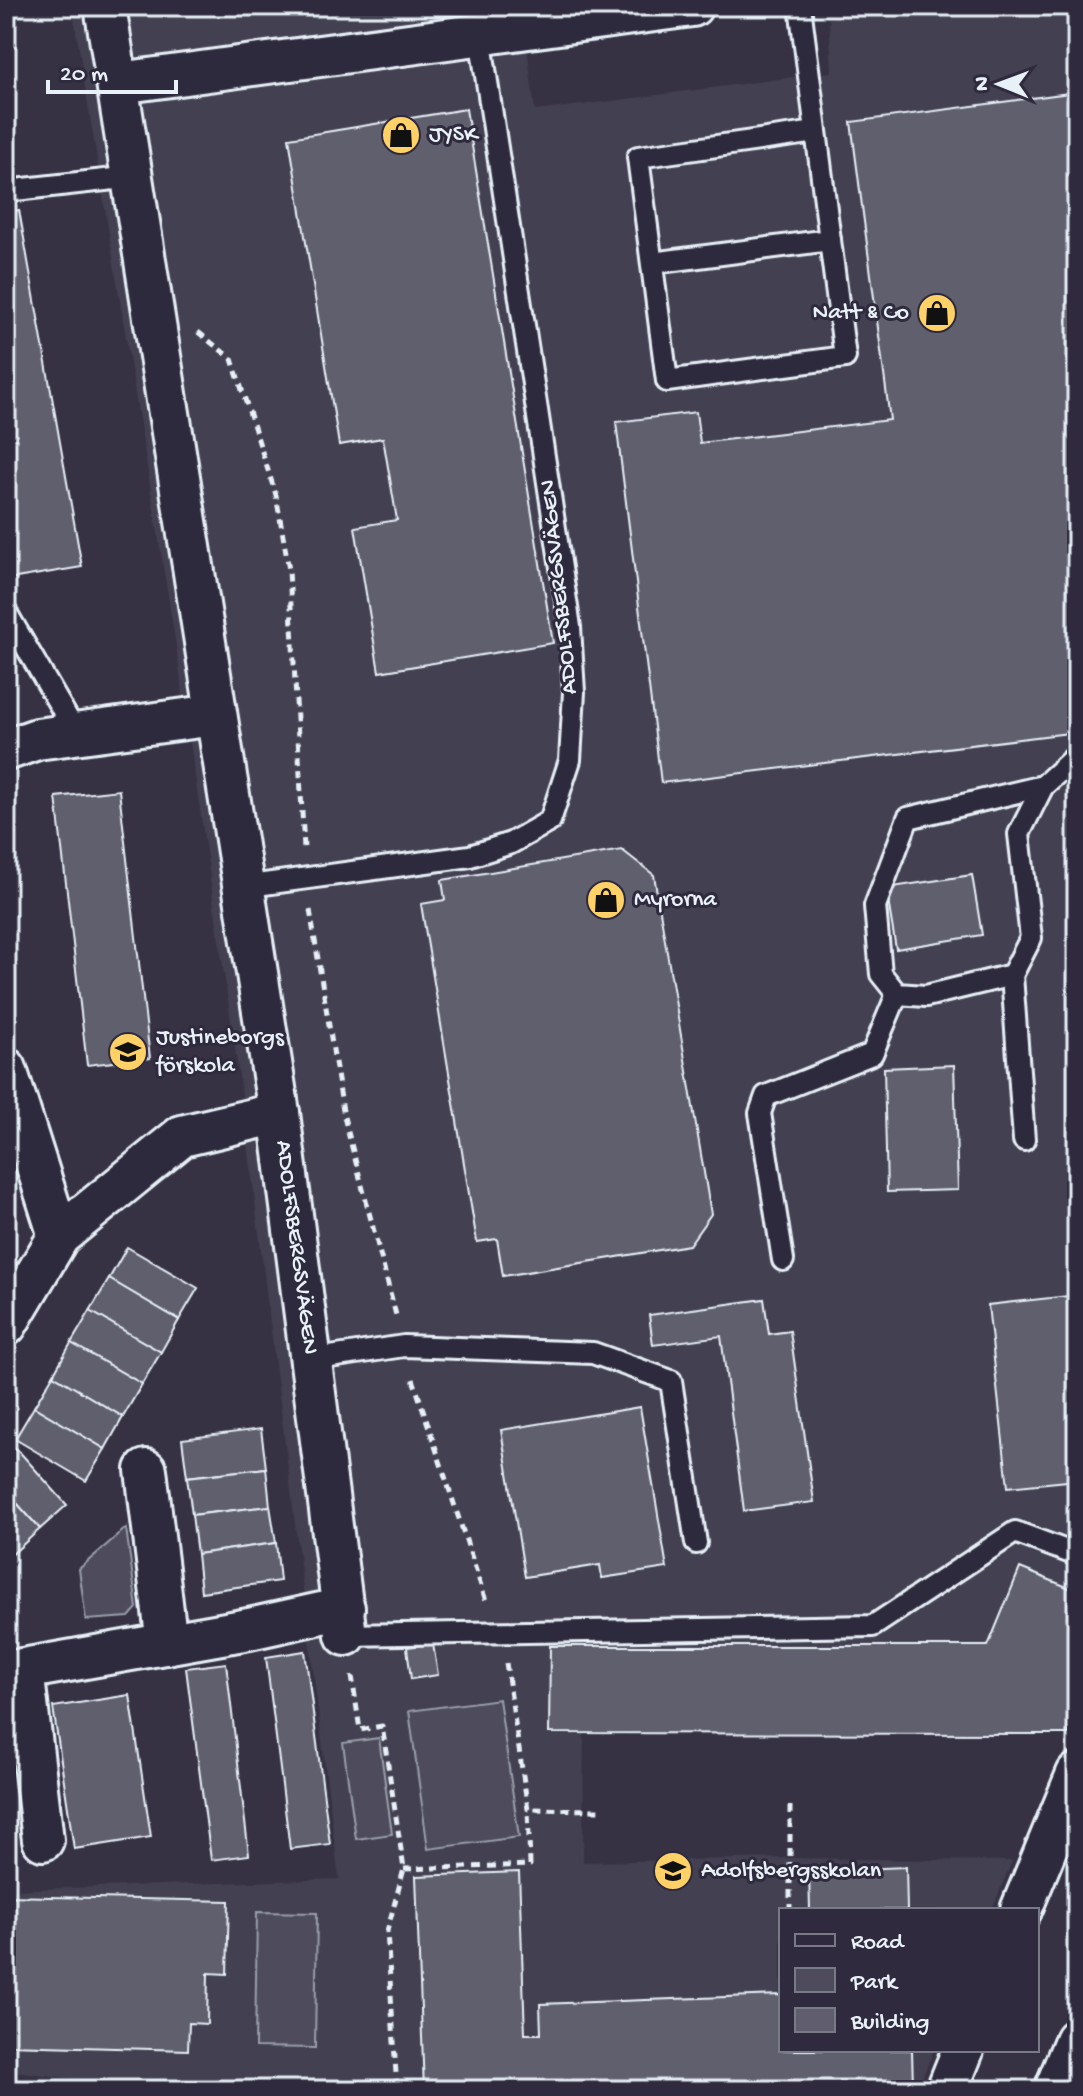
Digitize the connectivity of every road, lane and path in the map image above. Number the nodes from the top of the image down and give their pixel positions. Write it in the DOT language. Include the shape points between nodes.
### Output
graph roads {
  1 [pos="105,6"];
  2 [pos="692,6"];
  3 [pos="800,6"];
  4 [pos="480,36"];
  5 [pos="119,83"];
  6 [pos="816,132"];
  7 [pos="132,177"];
  8 [pos="6,191"];
  9 [pos="830,240"];
  10 [pos="652,263"];
  11 [pos="149,302"];
  12 [pos="6,612"];
  13 [pos="215,715"];
  14 [pos="76,733"];
  15 [pos="6,750"];
  16 [pos="1077,755"];
  17 [pos="1043,786"];
  18 [pos="306,878"];
  19 [pos="242,887"];
  20 [pos="1012,975"];
  21 [pos="897,994"];
  22 [pos="6,1069"];
  23 [pos="279,1113"];
  24 [pos="15,1131"];
  25 [pos="1024,1140"];
  26 [pos="59,1236"];
  27 [pos="783,1260"];
  28 [pos="6,1325"];
  29 [pos="404,1346"];
  30 [pos="310,1360"];
  31 [pos="146,1470"];
  32 [pos="696,1543"];
  33 [pos="1077,1555"];
  34 [pos="345,1621"];
  35 [pos="502,1635"];
  36 [pos="167,1644"];
  37 [pos="14,1670"];
  38 [pos="1077,1774"];
  39 [pos="790,1806"];
  40 [pos="528,1809"];
  41 [pos="599,1810"];
  42 [pos="43,1840"];
  43 [pos="404,1869"];
  44 [pos="790,1908"];
  45 [pos="1022,1908"];
  46 [pos="1077,2041"];
  47 [pos="962,2052"];
  48 [pos="397,2090"];
  49 [pos="947,2090"];
  50 [pos="1057,2090"];
  1 -- 5 [label="street, ADOLFSBERGSVÄGEN"];
  2 -- 4 [label="street"];
  3 -- 6 [label="lane"];
  4 -- 5 [label="street"];
  4 -- 18 [label="lane, ADOLFSBERGSVÄGEN" via="570,627 570,760 550,821 511,843 470,856"];
  5 -- 7 [label="street, ADOLFSBERGSVÄGEN"];
  6 -- 9 [label="lane"];
  6 -- 10 [label="lane" via="638,157"];
  7 -- 8 [label="lane"];
  7 -- 11 [label="street, ADOLFSBERGSVÄGEN"];
  9 -- 10 [label="lane"];
  9 -- 10 [label="lane" via="845,357 667,381"];
  11 -- 13 [label="street, ADOLFSBERGSVÄGEN"];
  11 -- 18 [label="path" via="232,359 276,495 289,570"];
  12 -- 14 [label="lane"];
  13 -- 14 [label="street"];
  13 -- 19 [label="street, ADOLFSBERGSVÄGEN"];
  14 -- 15 [label="street"];
  16 -- 17 [label="lane"];
  17 -- 20 [label="lane" via="1019,834 1031,938"];
  17 -- 21 [label="lane" via="908,818 875,906 881,974"];
  18 -- 19 [label="lane, ADOLFSBERGSVÄGEN"];
  18 -- 29 [label="path" via="344,1117"];
  19 -- 23 [label="street, ADOLFSBERGSVÄGEN"];
  20 -- 21 [label="lane" via="926,996"];
  20 -- 25 [label="lane"];
  21 -- 27 [label="lane" via="872,1054 766,1096 760,1113"];
  22 -- 24 [label="street"];
  23 -- 26 [label="street" via="182,1136"];
  23 -- 30 [label="street, ADOLFSBERGSVÄGEN"];
  24 -- 26 [label="street"];
  26 -- 28 [label="street"];
  29 -- 30 [label="lane"];
  29 -- 32 [label="lane" via="593,1353 671,1381"];
  29 -- 35 [label="path" via="486,1601"];
  30 -- 34 [label="street, ADOLFSBERGSVÄGEN"];
  31 -- 36 [label="street"];
  33 -- 35 [label="lane" via="1015,1532 873,1626"];
  34 -- 35 [label="lane"];
  34 -- 36 [label="street"];
  34 -- 43 [label="path" via="360,1730 382,1726"];
  35 -- 40 [label="path"];
  36 -- 37 [label="street"];
  37 -- 42 [label="street"];
  38 -- 45 [label="street"];
  39 -- 44 [label="path"];
  40 -- 41 [label="path"];
  40 -- 43 [label="path" via="530,1865"];
  43 -- 48 [label="path" via="387,1931"];
  46 -- 50 [label="main road"];
  47 -- 49 [label="street"];
}
